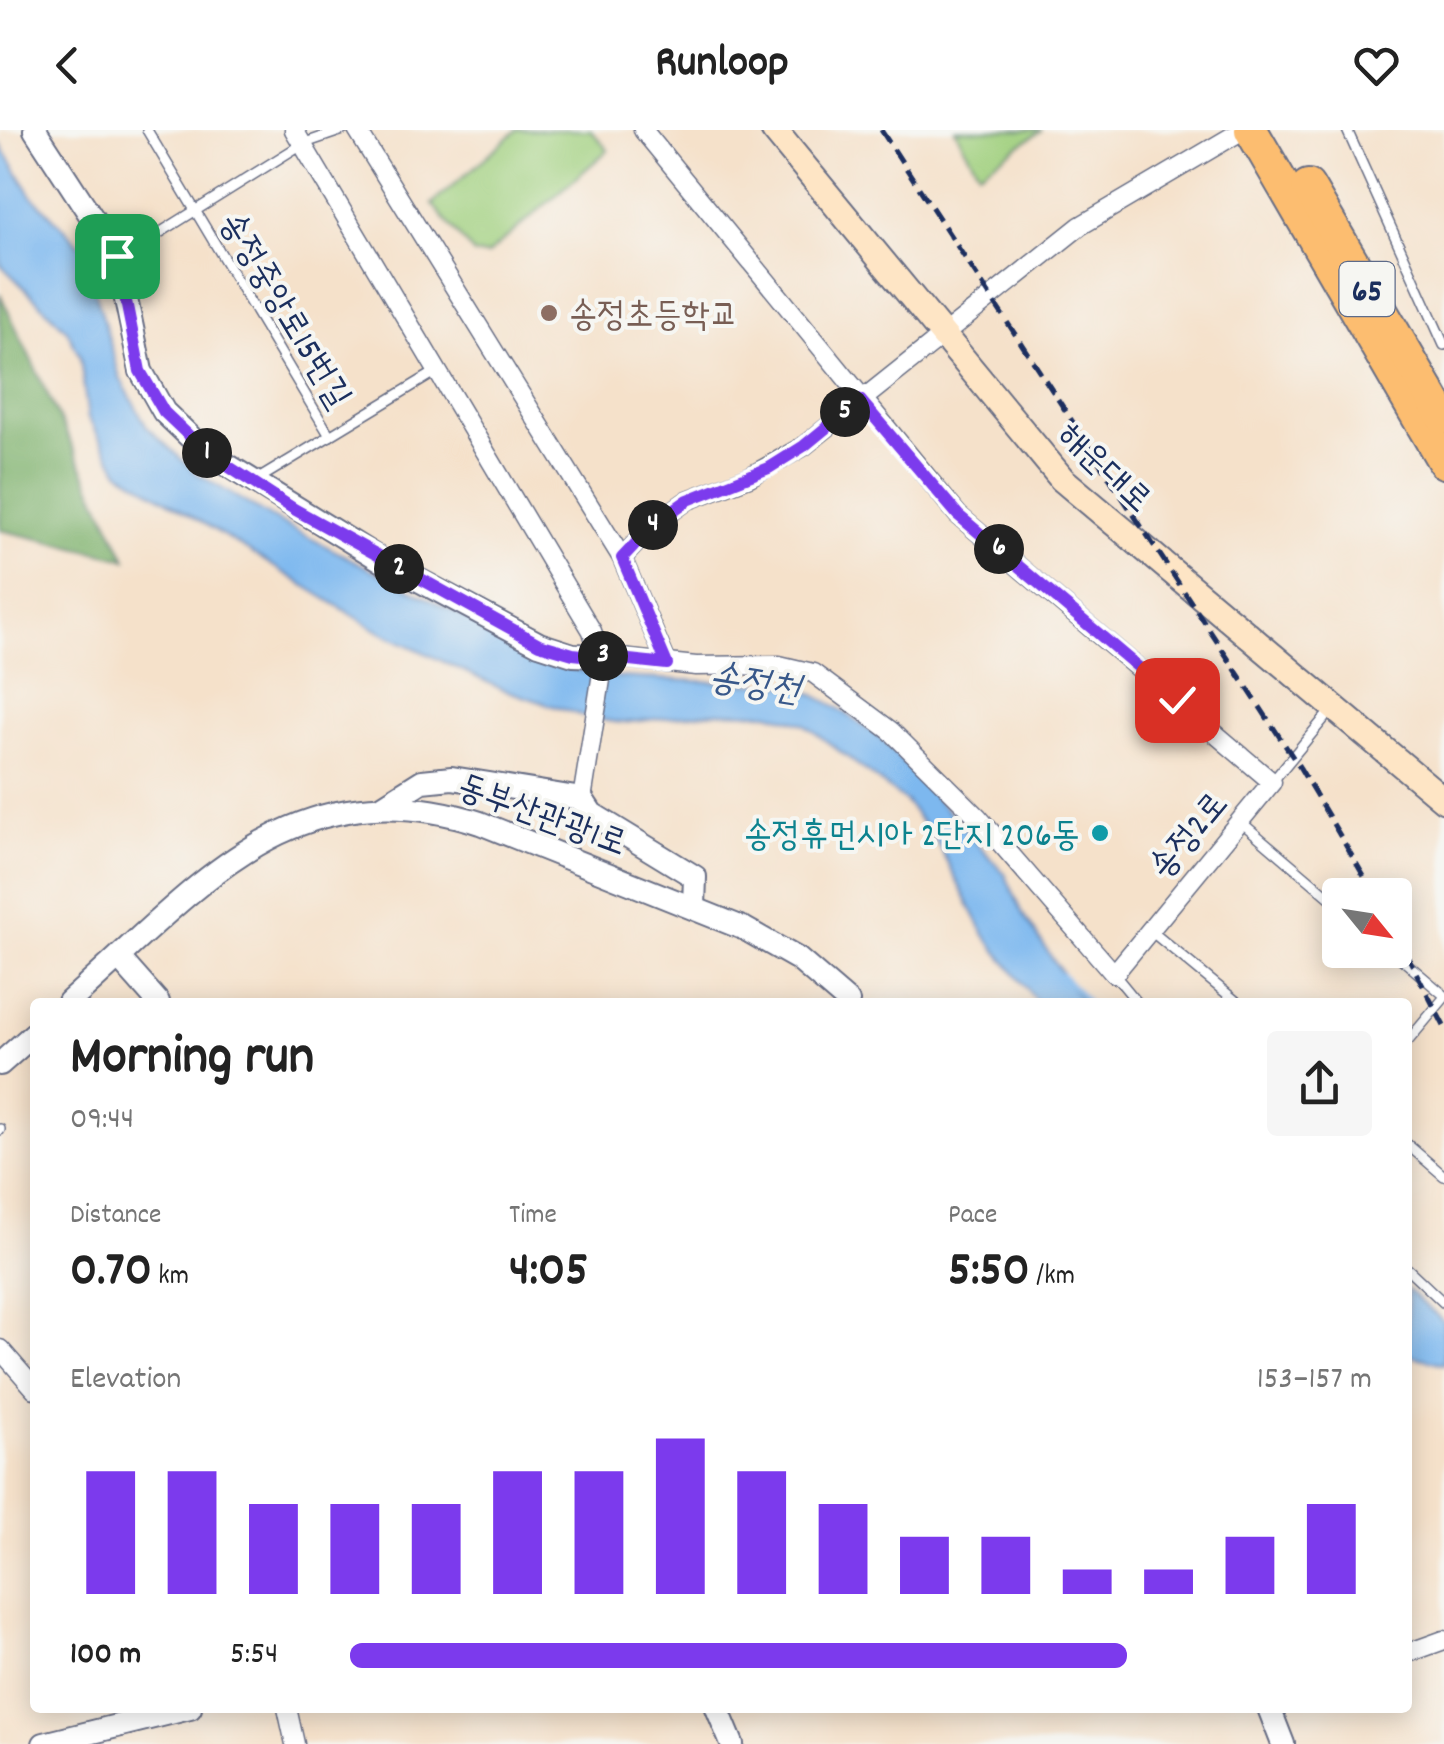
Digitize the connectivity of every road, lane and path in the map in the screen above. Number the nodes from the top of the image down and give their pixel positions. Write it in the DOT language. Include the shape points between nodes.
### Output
graph roads {
  1 [pos="35,130"];
  2 [pos="147,130"];
  3 [pos="344,130"];
  4 [pos="358,130"];
  5 [pos="643,130"];
  6 [pos="774,130"];
  7 [pos="1247,130"];
  8 [pos="1347,130"];
  9 [pos="298,137"];
  10 [pos="1280,152"];
  11 [pos="196,210"];
  12 [pos="118,259"];
  13 [pos="941,336"];
  14 [pos="1444,345"];
  15 [pos="438,372"];
  16 [pos="860,400"];
  17 [pos="1444,418"];
  18 [pos="330,436"];
  19 [pos="1444,462"];
  20 [pos="253,482"];
  21 [pos="622,558"];
  22 [pos="602,662"];
  23 [pos="667,664"];
  24 [pos="1334,707"];
  25 [pos="1272,782"];
  26 [pos="584,790"];
  27 [pos="1444,800"];
  28 [pos="384,805"];
  29 [pos="1240,821"];
  30 [pos="1322,891"];
  31 [pos="694,906"];
  32 [pos="1150,930"];
  33 [pos="119,958"];
  34 [pos="1412,968"];
  35 [pos="1114,974"];
  36 [pos="1444,996"];
  37 [pos="74,998"];
  38 [pos="154,998"];
  39 [pos="843,998"];
  40 [pos="1134,998"];
  41 [pos="1232,998"];
  42 [pos="30,1037"];
  43 [pos="1412,1037"];
  44 [pos="0,1064"];
  45 [pos="1412,1148"];
  46 [pos="1444,1176"];
  47 [pos="1412,1274"];
  48 [pos="1444,1303"];
  49 [pos="0,1349"];
  50 [pos="30,1383"];
  51 [pos="1444,1640"];
  52 [pos="1412,1652"];
  53 [pos="170,1713"];
  54 [pos="288,1713"];
  55 [pos="719,1713"];
  56 [pos="1272,1713"];
  57 [pos="44,1744"];
  58 [pos="296,1744"];
  59 [pos="732,1744"];
  60 [pos="1284,1744"];
  1 -- 12 [label="street"];
  2 -- 11 [label="lane, 송정중앙로15번길"];
  3 -- 9 [label="lane"];
  4 -- 21 [label="street"];
  5 -- 16 [label="street"];
  6 -- 13 [label="main road, 해운대로"];
  7 -- 10 [label="highway, 65"];
  7 -- 13 [label="street" via="1080,226"];
  8 -- 14 [label="lane"];
  9 -- 11 [label="lane"];
  9 -- 15 [label="street"];
  10 -- 17 [label="highway, 65"];
  10 -- 19 [label="highway, 65"];
  11 -- 12 [label="lane, 송정중앙로15번길"];
  11 -- 18 [label="lane, 송정중앙로15번길"];
  12 -- 20 [label="street" via="140,371 164,412 206,452"];
  13 -- 16 [label="street"];
  13 -- 24 [label="main road, 해운대로" via="1080,496"];
  15 -- 18 [label="lane"];
  15 -- 22 [label="street" via="592,631"];
  16 -- 21 [label="street" via="769,468 688,500"];
  16 -- 25 [label="street" via="958,515"];
  18 -- 20 [label="lane"];
  20 -- 22 [label="street" via="539,644"];
  21 -- 23 [label="street"];
  22 -- 23 [label="street"];
  22 -- 26 [label="street"];
  23 -- 35 [label="street" via="778,665 814,673 891,731 978,817"];
  24 -- 25 [label="lane, 송정2로"];
  24 -- 27 [label="main road, 해운대로"];
  25 -- 29 [label="street, 송정2로"];
  26 -- 28 [label="street" via="452,778 422,781"];
  26 -- 31 [label="street" via="592,814 695,877"];
  28 -- 31 [label="street, 동부산관광1로" via="448,812"];
  28 -- 33 [label="street, 동부산관광1로" via="316,816 272,834 227,860"];
  29 -- 30 [label="lane"];
  29 -- 32 [label="street, 송정2로"];
  31 -- 39 [label="street, 동부산관광1로" via="798,960"];
  32 -- 35 [label="street, 송정2로"];
  32 -- 41 [label="lane"];
  33 -- 37 [label="street, 동부산관광1로"];
  33 -- 38 [label="street"];
  34 -- 36 [label="lane"];
  35 -- 40 [label="lane"];
  36 -- 43 [label="lane"];
  42 -- 44 [label="street"];
  45 -- 46 [label="lane"];
  47 -- 48 [label="lane"];
  49 -- 50 [label="street"];
  51 -- 52 [label="street"];
  53 -- 57 [label="street"];
  54 -- 58 [label="street"];
  55 -- 59 [label="street"];
  56 -- 60 [label="street"];
}
